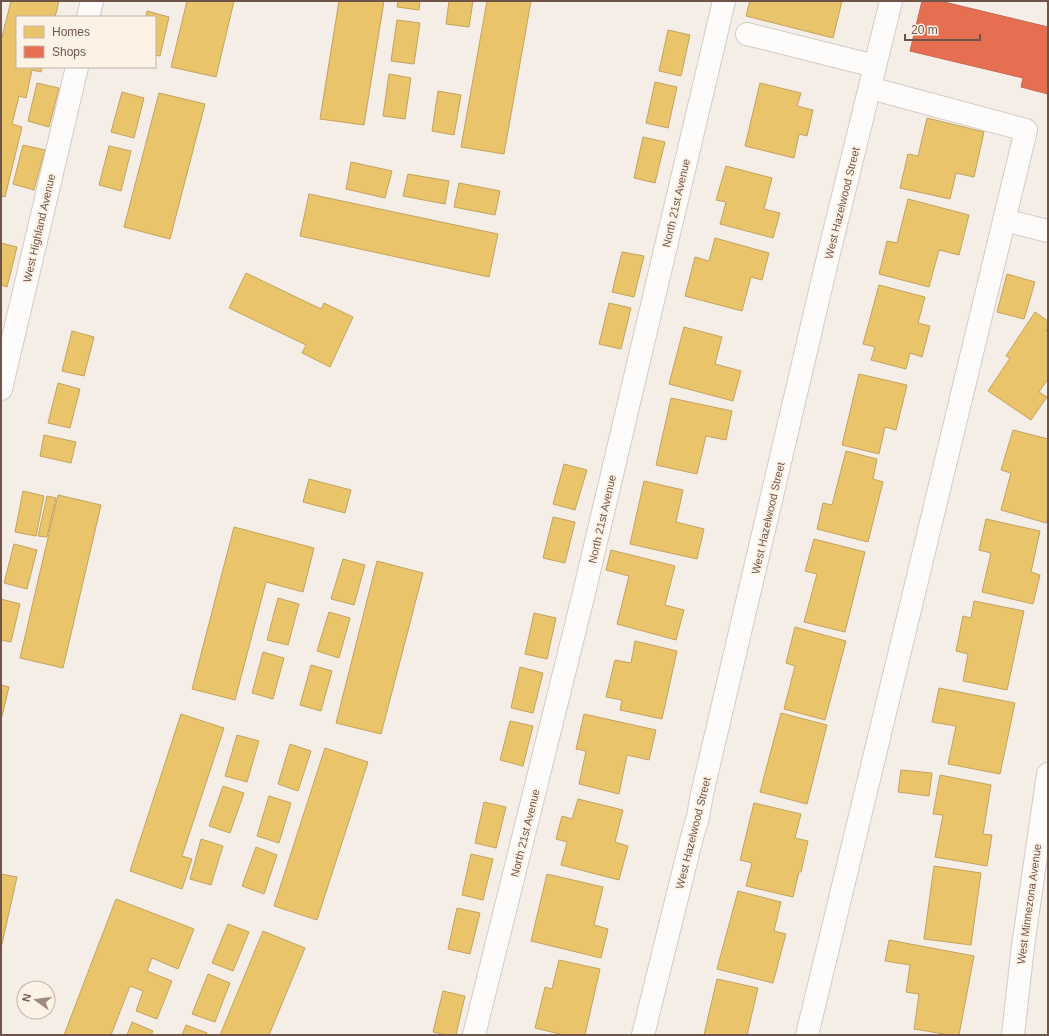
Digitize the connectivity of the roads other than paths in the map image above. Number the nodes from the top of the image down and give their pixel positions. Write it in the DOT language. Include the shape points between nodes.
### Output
graph roads {
  1 [pos="92,1"];
  2 [pos="724,1"];
  3 [pos="891,1"];
  4 [pos="88,16"];
  5 [pos="747,34"];
  6 [pos="875,66"];
  7 [pos="77,68"];
  8 [pos="870,88"];
  9 [pos="1004,220"];
  10 [pos="1048,231"];
  11 [pos="1,390"];
  12 [pos="1048,774"];
  13 [pos="474,1035"];
  14 [pos="643,1035"];
  15 [pos="807,1035"];
  16 [pos="1013,1035"];
  1 -- 4 [label="street"];
  2 -- 13 [label="street, North 21st Avenue" via="585,589"];
  3 -- 6 [label="street, West Hazelwood Street"];
  5 -- 6 [label="street"];
  6 -- 8 [label="street, West Hazelwood Street"];
  7 -- 11 [label="street, West Highland Avenue"];
  8 -- 9 [label="street" via="1026,130"];
  8 -- 14 [label="street, West Hazelwood Street" via="829,253 698,817"];
  9 -- 10 [label="street"];
  9 -- 15 [label="street"];
  12 -- 16 [label="street, West Minnezona Avenue"];
}
